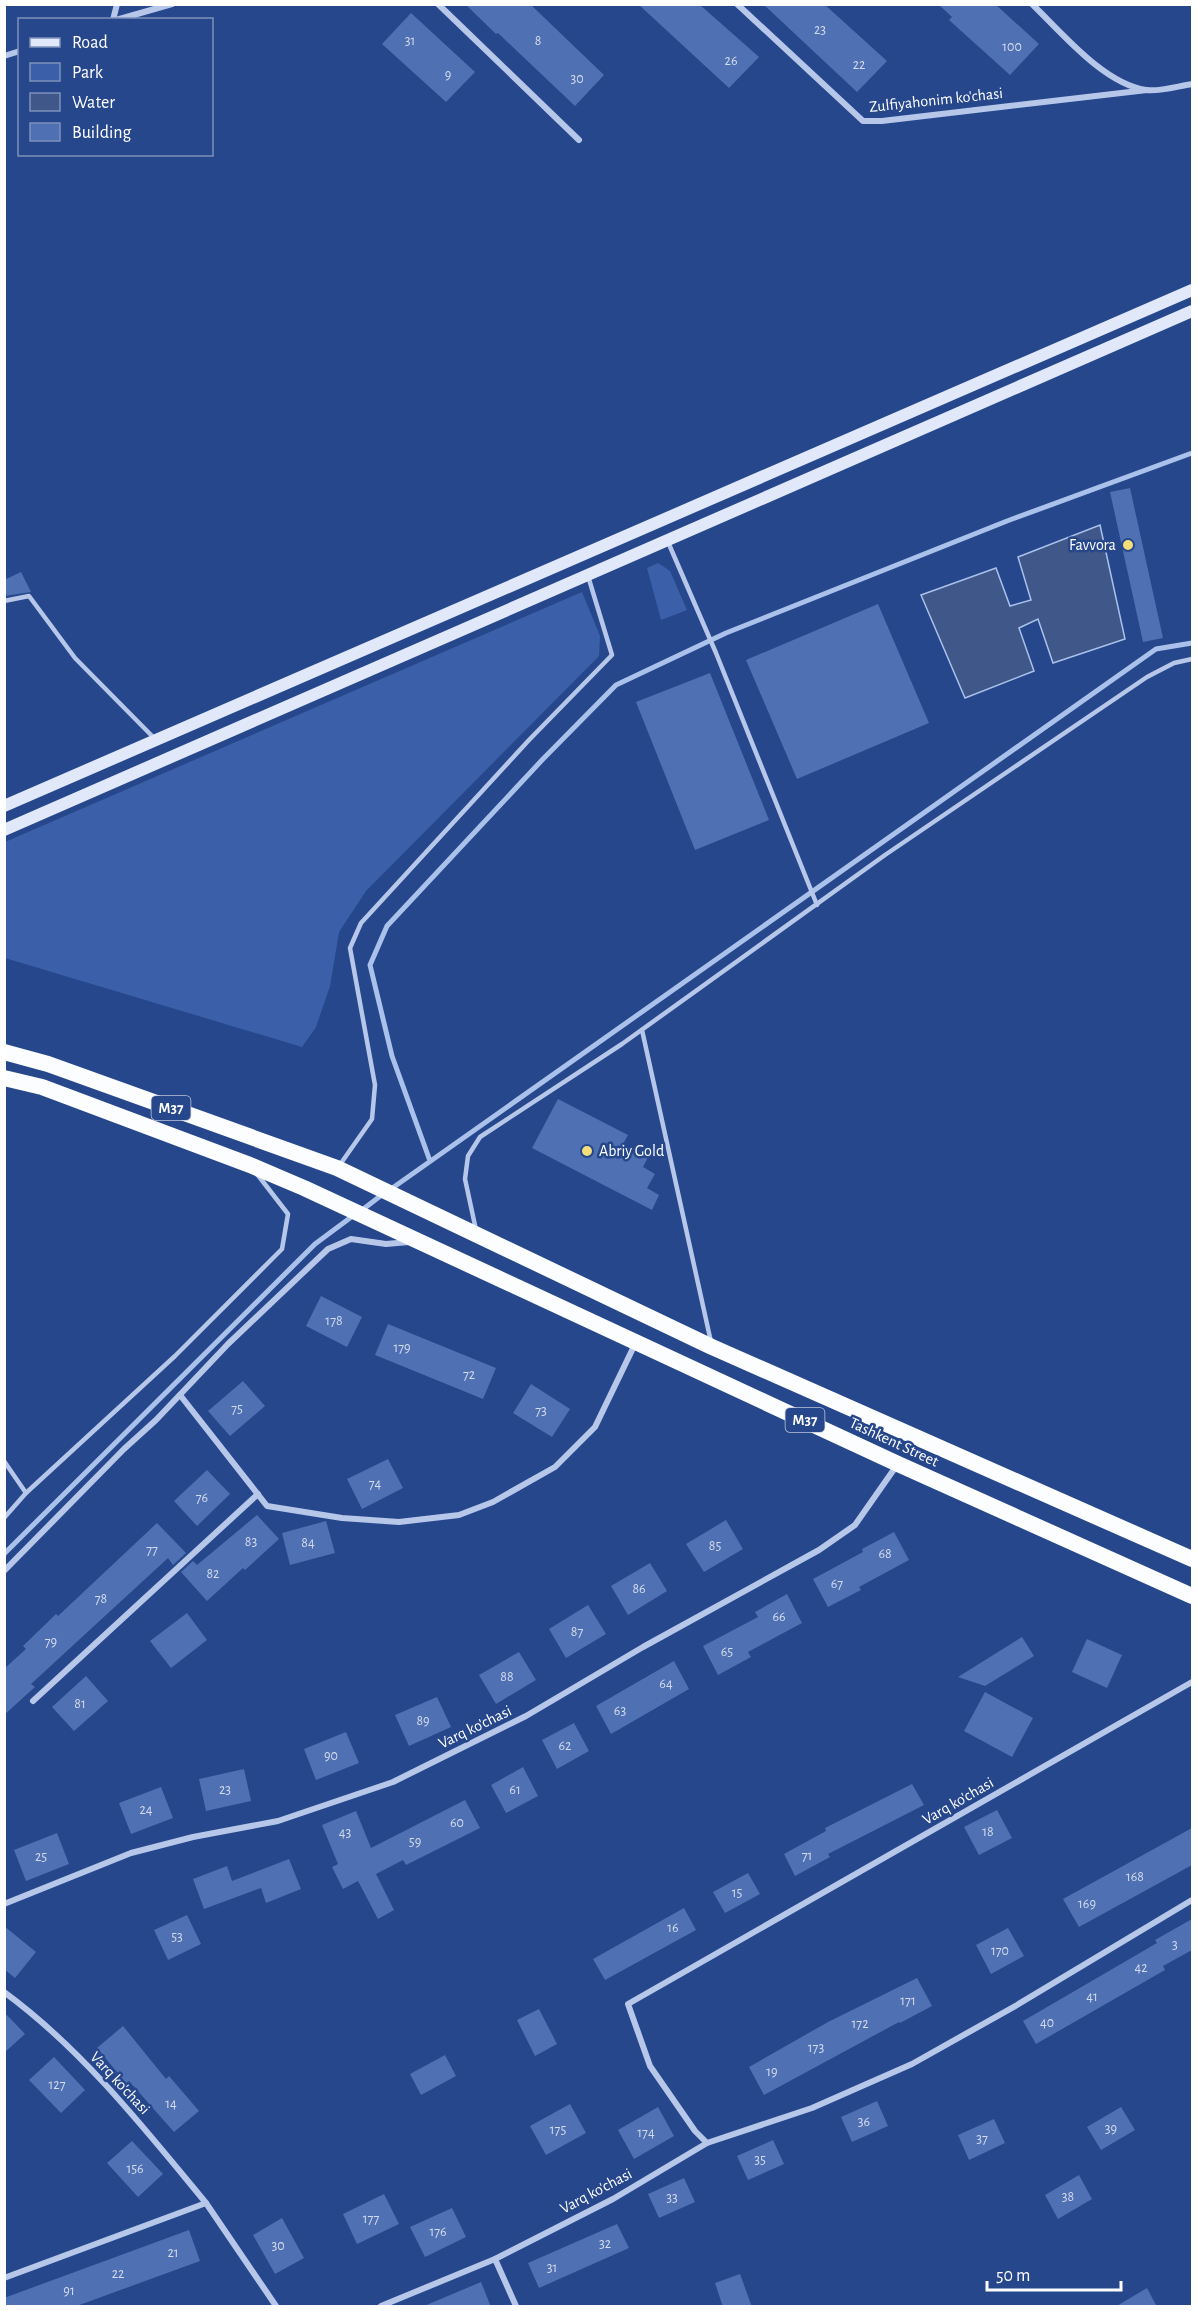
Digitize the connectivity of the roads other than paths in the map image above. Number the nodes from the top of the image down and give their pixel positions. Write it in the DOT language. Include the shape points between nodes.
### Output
graph roads {
  1 [pos="172,4"];
  2 [pos="438,4"];
  3 [pos="737,4"];
  4 [pos="1032,4"];
  5 [pos="121,18"];
  6 [pos="1192,84"];
  7 [pos="1147,90"];
  8 [pos="579,140"];
  9 [pos="1192,290"];
  10 [pos="1192,311"];
  11 [pos="667,540"];
  12 [pos="588,574"];
  13 [pos="4,601"];
  14 [pos="1192,659"];
  15 [pos="157,741"];
  16 [pos="4,806"];
  17 [pos="4,830"];
  18 [pos="817,905"];
  19 [pos="642,1029"];
  20 [pos="4,1052"];
  21 [pos="4,1078"];
  22 [pos="250,1165"];
  23 [pos="337,1168"];
  24 [pos="476,1233"];
  25 [pos="419,1241"];
  26 [pos="636,1342"];
  27 [pos="712,1347"];
  28 [pos="180,1395"];
  29 [pos="4,1461"];
  30 [pos="898,1464"];
  31 [pos="26,1493"];
  32 [pos="258,1494"];
  33 [pos="4,1518"];
  34 [pos="1192,1559"];
  35 [pos="4,1571"];
  36 [pos="1192,1596"];
  37 [pos="1192,1682"];
  38 [pos="33,1701"];
  39 [pos="1192,1900"];
  40 [pos="4,1904"];
  41 [pos="4,1992"];
  42 [pos="707,2143"];
  43 [pos="206,2203"];
  44 [pos="495,2259"];
  45 [pos="4,2278"];
  46 [pos="276,2307"];
  47 [pos="381,2307"];
  48 [pos="516,2307"];
  1 -- 5 [label="street"];
  2 -- 8 [label="street"];
  3 -- 7 [label="street, Zulfiyahonim ko'chasi" via="863,121"];
  4 -- 7 [label="street, Zulfiyahonim ko'chasi" via="1105,72"];
  6 -- 7 [label="street, Zulfiyahonim ko'chasi"];
  9 -- 15 [label="main road"];
  10 -- 11 [label="main road"];
  11 -- 12 [label="main road"];
  11 -- 18 [label="lane"];
  12 -- 17 [label="main road"];
  12 -- 23 [label="lane" via="612,655 361,923 350,948 375,1085 372,1119"];
  13 -- 15 [label="lane" via="28,596 75,658"];
  14 -- 18 [label="lane" via="1147,676"];
  15 -- 16 [label="main road"];
  18 -- 19 [label="lane"];
  19 -- 24 [label="lane" via="480,1137 468,1156 465,1179"];
  19 -- 27 [label="lane"];
  20 -- 23 [label="highway, M37" via="48,1064"];
  21 -- 22 [label="highway, M37" via="42,1087"];
  22 -- 25 [label="highway, M37"];
  22 -- 31 [label="lane" via="288,1214 282,1249 175,1356"];
  23 -- 24 [label="highway, Tashkent Street / M37"];
  24 -- 27 [label="highway, Tashkent Street / M37"];
  25 -- 26 [label="highway, Tashkent Street / M37"];
  25 -- 28 [label="street" via="386,1244 351,1239 328,1249"];
  26 -- 30 [label="highway, Tashkent Street / M37"];
  26 -- 32 [label="street" via="595,1427 555,1467 493,1502 459,1515 399,1522 267,1506"];
  27 -- 34 [label="highway, Tashkent Street / M37"];
  28 -- 32 [label="street"];
  28 -- 35 [label="street"];
  29 -- 31 [label="lane"];
  30 -- 36 [label="highway, Tashkent Street / M37"];
  30 -- 40 [label="street, Varq ko'chasi" via="855,1525 819,1551 526,1716 393,1782 278,1821 131,1853"];
  31 -- 33 [label="lane"];
  32 -- 38 [label="street"];
  37 -- 42 [label="street, Varq ko'chasi" via="628,2004 650,2066"];
  39 -- 42 [label="street, Varq ko'chasi" via="912,2064 812,2108"];
  41 -- 43 [label="street, Varq ko'chasi" via="31,2012 89,2069"];
  42 -- 44 [label="street, Varq ko'chasi" via="612,2199"];
  43 -- 45 [label="street"];
  43 -- 46 [label="street, Varq ko'chasi"];
  44 -- 47 [label="street, Varq ko'chasi"];
  44 -- 48 [label="street"];
}
